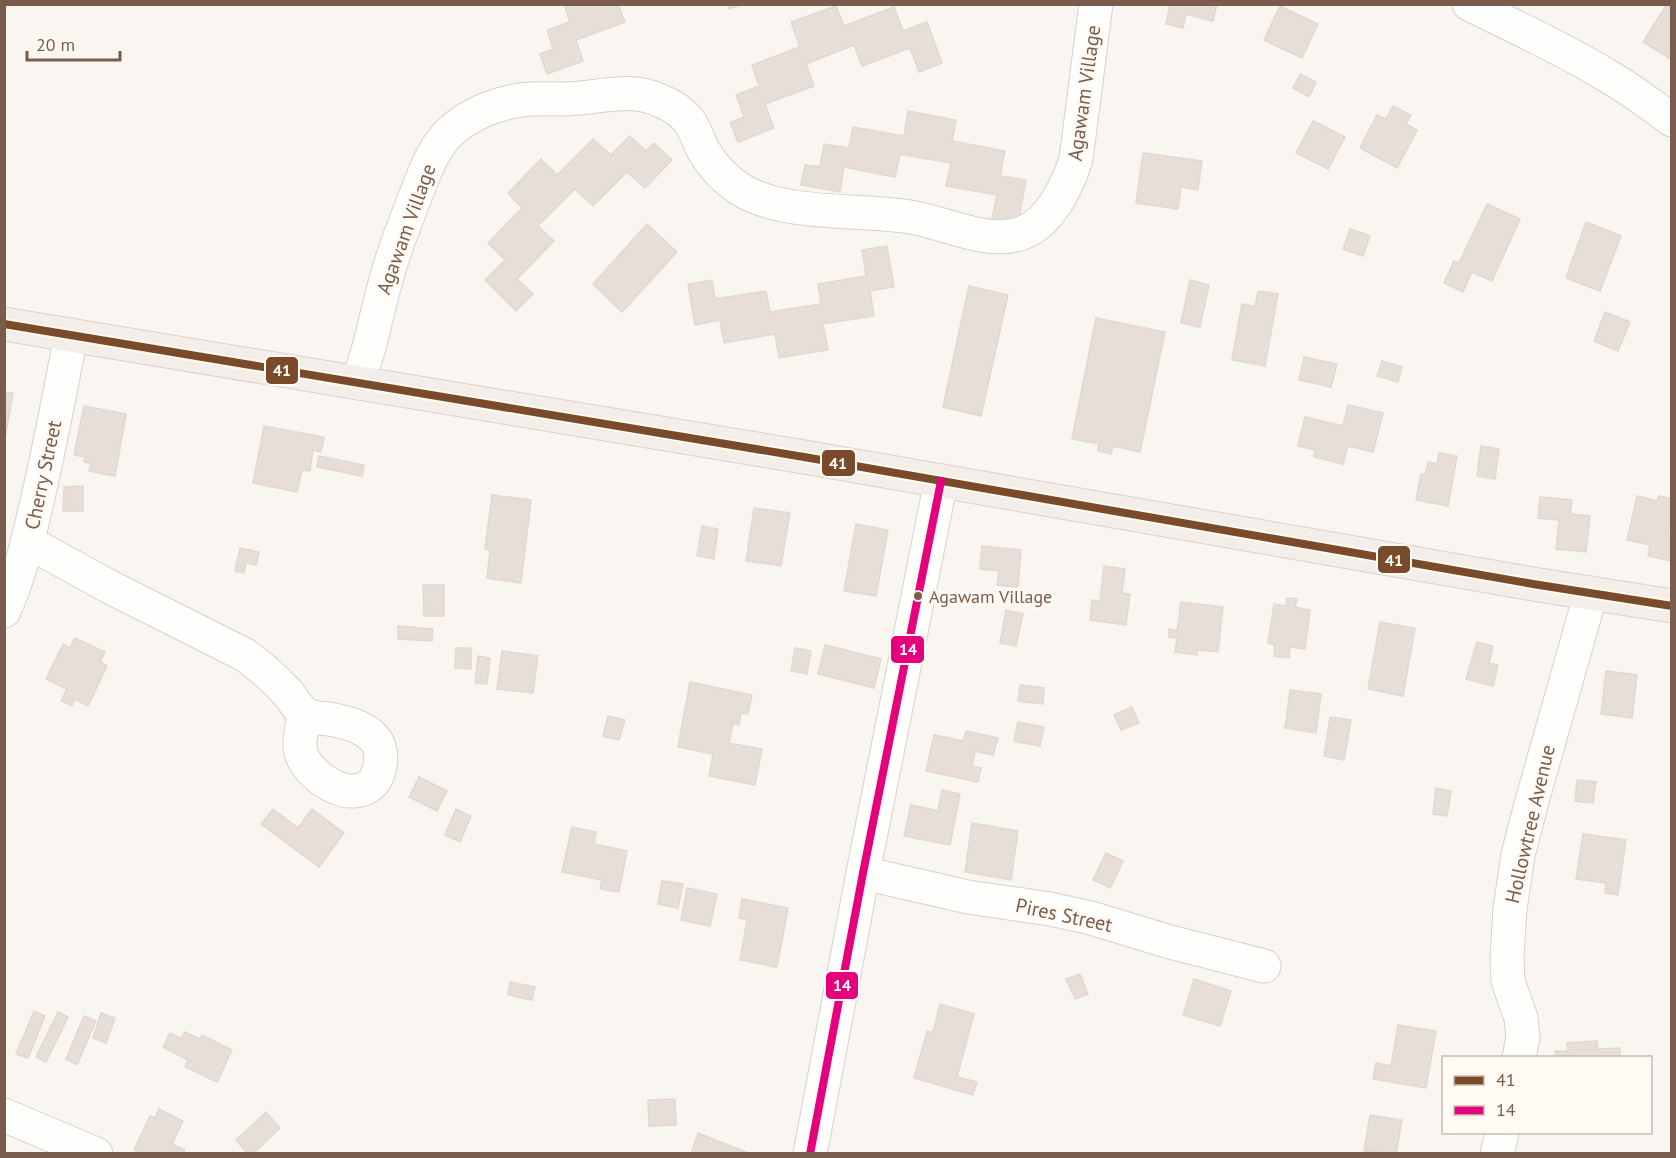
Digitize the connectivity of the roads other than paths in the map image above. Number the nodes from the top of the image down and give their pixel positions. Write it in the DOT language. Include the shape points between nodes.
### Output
graph roads {
  1 [pos="1096,4"];
  2 [pos="1469,4"];
  3 [pos="1671,120"];
  4 [pos="4,324"];
  5 [pos="71,335"];
  6 [pos="358,384"];
  7 [pos="941,481"];
  8 [pos="28,542"];
  9 [pos="1591,593"];
  10 [pos="1671,606"];
  11 [pos="4,611"];
  12 [pos="303,712"];
  13 [pos="862,873"];
  14 [pos="1264,966"];
  15 [pos="1519,1056"];
  16 [pos="4,1115"];
  17 [pos="1502,1134"];
  18 [pos="96,1154"];
  19 [pos="810,1154"];
  20 [pos="1497,1154"];
  1 -- 6 [label="street, Agawam Village" via="1076,159 1070,177 1041,220 1013,236 988,236 918,218 798,208 759,198 722,175 709,160 688,119 647,95 623,92 523,100 482,111 449,133 432,155 391,263"];
  2 -- 3 [label="street" via="1598,70"];
  4 -- 5 [label="main road"];
  5 -- 6 [label="main road"];
  5 -- 8 [label="street, Cherry Street"];
  6 -- 7 [label="main road"];
  7 -- 9 [label="main road"];
  7 -- 13 [label="street"];
  8 -- 11 [label="street, Cherry Street"];
  8 -- 12 [label="street" via="245,655 262,667"];
  9 -- 10 [label="main road"];
  9 -- 15 [label="street, Hollowtree Avenue" via="1532,801 1509,909 1506,957 1508,981 1521,1018"];
  13 -- 14 [label="street, Pires Street" via="968,897 1091,918"];
  13 -- 19 [label="street"];
  16 -- 18 [label="street"];
  17 -- 20 [label="street"];
}
